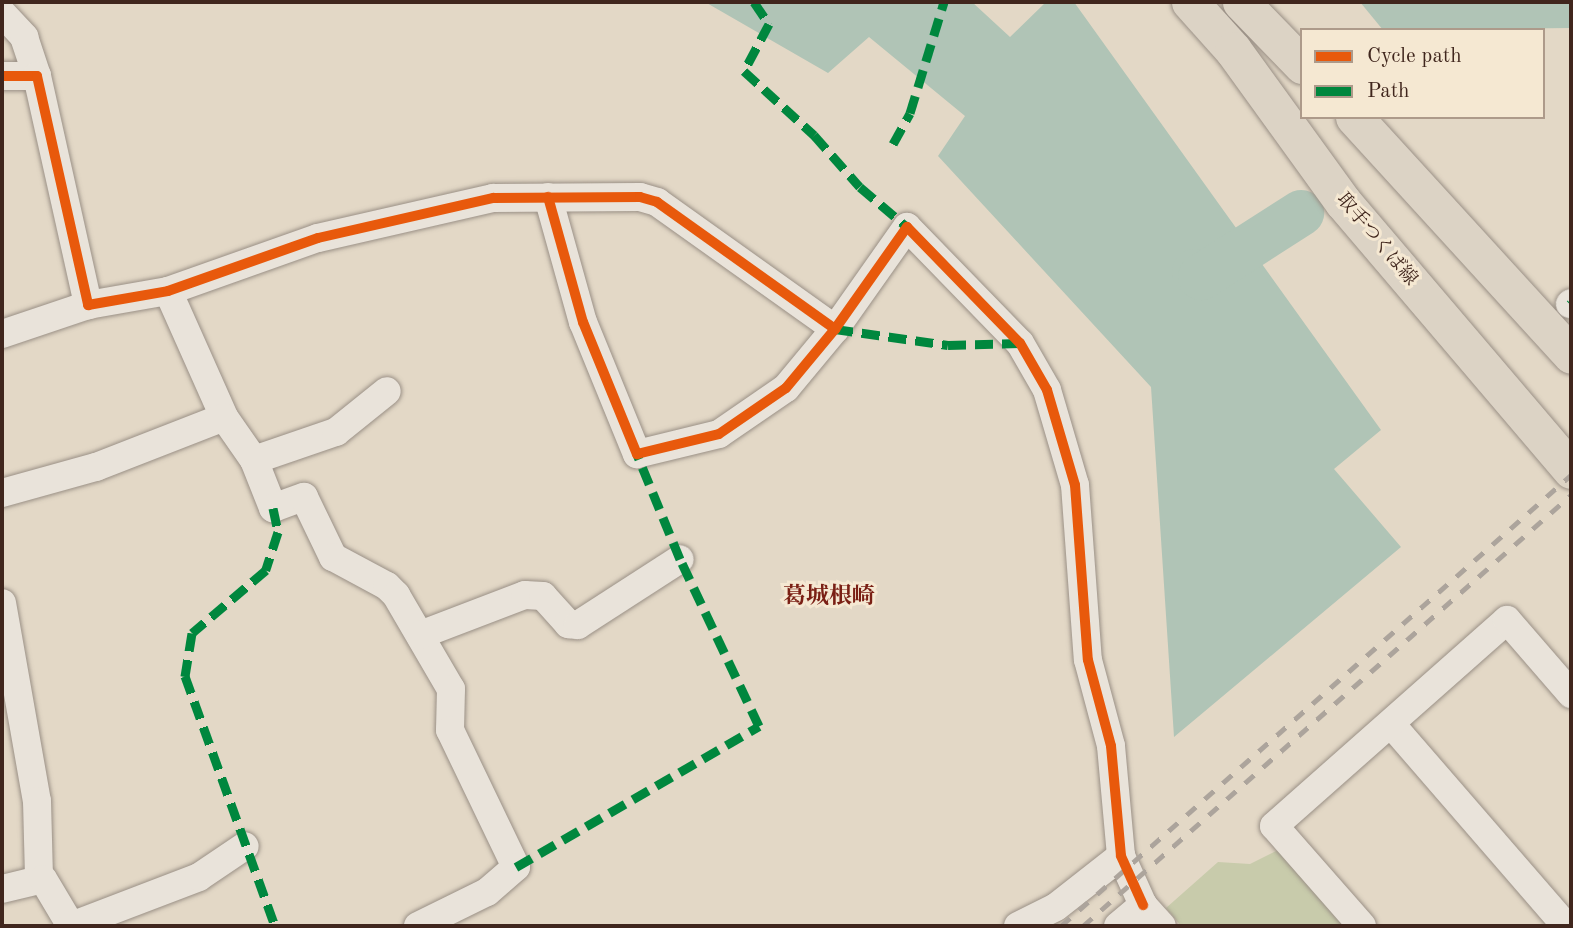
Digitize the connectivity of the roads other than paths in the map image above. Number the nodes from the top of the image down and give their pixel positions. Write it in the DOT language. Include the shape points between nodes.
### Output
graph roads {
  1 [pos="1190,2"];
  2 [pos="1241,2"];
  3 [pos="2,13"];
  4 [pos="1300,63"];
  5 [pos="2,76"];
  6 [pos="37,76"];
  7 [pos="1356,119"];
  8 [pos="548,197"];
  9 [pos="168,291"];
  10 [pos="88,305"];
  11 [pos="835,329"];
  12 [pos="2,334"];
  13 [pos="1571,355"];
  14 [pos="387,391"];
  15 [pos="224,417"];
  16 [pos="254,460"];
  17 [pos="1571,470"];
  18 [pos="2,493"];
  19 [pos="680,559"];
  20 [pos="2,603"];
  21 [pos="420,635"];
  22 [pos="1571,694"];
  23 [pos="10,705"];
  24 [pos="1391,724"];
  25 [pos="245,846"];
  26 [pos="1121,856"];
  27 [pos="39,878"];
  28 [pos="2,889"];
  29 [pos="1143,905"];
  30 [pos="71,926"];
  31 [pos="418,926"];
  32 [pos="1017,926"];
  33 [pos="1118,926"];
  34 [pos="1162,926"];
  35 [pos="1362,926"];
  36 [pos="1566,926"];
  1 -- 17 [label="main road, 取手つくば線" via="1233,50 1343,202"];
  2 -- 4 [label="main road"];
  3 -- 6 [label="street" via="24,37"];
  5 -- 6 [label="street"];
  6 -- 10 [label="street"];
  7 -- 13 [label="main road"];
  8 -- 9 [label="street" via="493,198 318,238"];
  8 -- 11 [label="street" via="640,197 657,202"];
  8 -- 11 [label="street" via="583,322 637,454 719,434 786,388"];
  9 -- 10 [label="street"];
  9 -- 15 [label="street"];
  10 -- 12 [label="street"];
  11 -- 26 [label="street" via="907,226 1020,343 1047,390 1075,485 1082,541 1084,632 1111,746"];
  14 -- 16 [label="street" via="336,432"];
  15 -- 16 [label="street"];
  15 -- 18 [label="street" via="96,467"];
  16 -- 21 [label="street" via="273,508 304,497 333,557 387,586"];
  19 -- 21 [label="street" via="578,625 568,624 543,596 525,595"];
  20 -- 23 [label="street"];
  21 -- 31 [label="street" via="451,689 450,730 516,867 487,892"];
  22 -- 24 [label="street" via="1507,620"];
  23 -- 27 [label="street" via="37,801"];
  24 -- 35 [label="street" via="1274,826"];
  24 -- 36 [label="street"];
  25 -- 30 [label="street" via="199,877"];
  26 -- 29 [label="street"];
  26 -- 32 [label="street" via="1056,907"];
  27 -- 28 [label="street"];
  27 -- 30 [label="street" via="51,887"];
  29 -- 33 [label="street"];
  29 -- 34 [label="street"];
}
